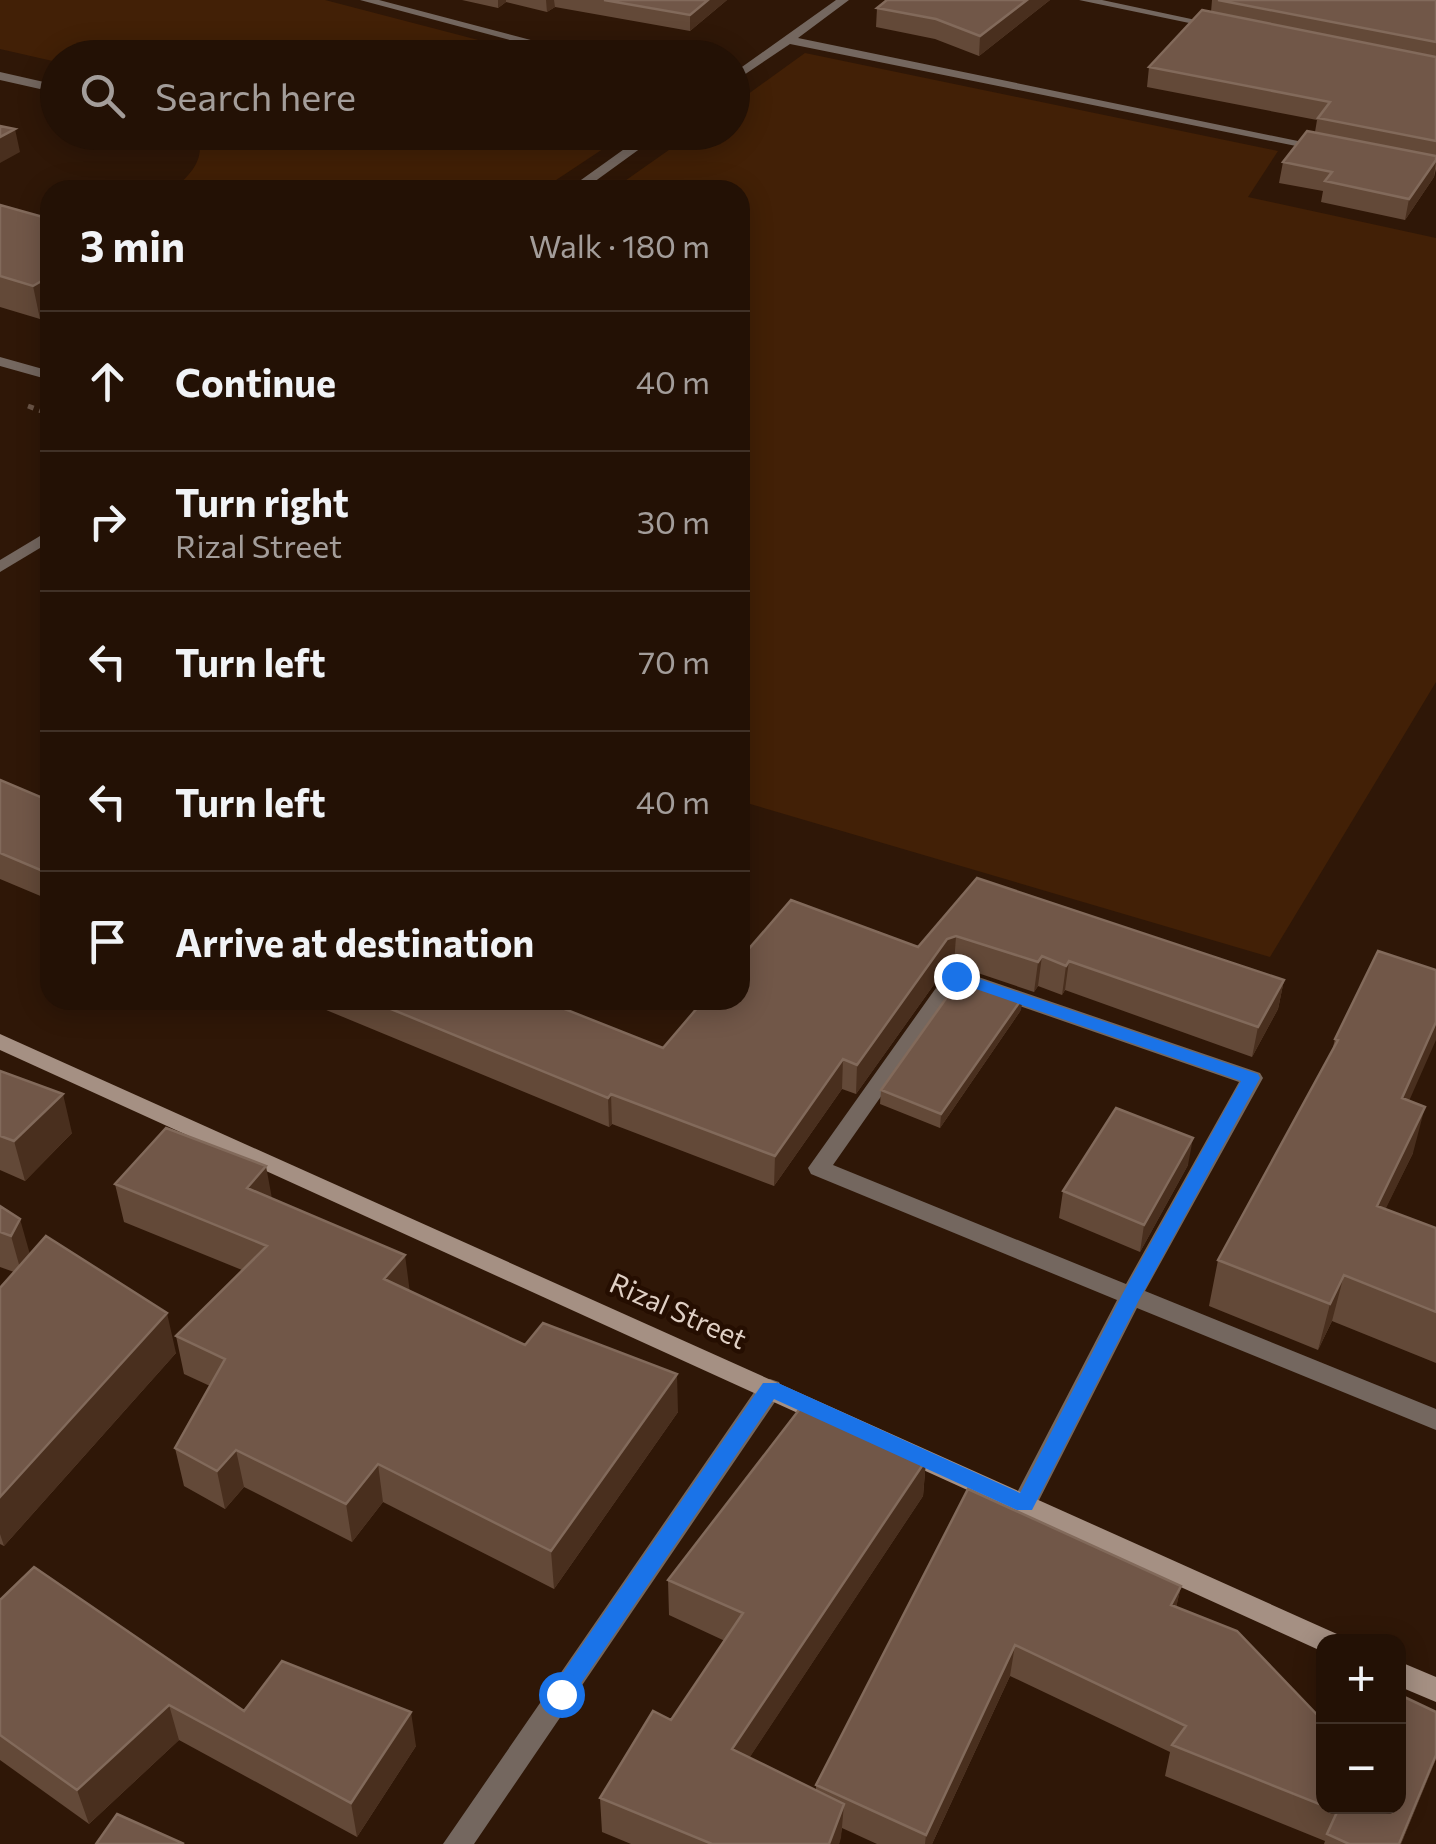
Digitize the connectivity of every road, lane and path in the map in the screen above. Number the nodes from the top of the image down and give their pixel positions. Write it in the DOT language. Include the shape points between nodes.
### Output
graph roads {
  1 [pos="366,0"];
  2 [pos="843,0"];
  3 [pos="1085,0"];
  4 [pos="1241,31"];
  5 [pos="522,40"];
  6 [pos="790,40"];
  7 [pos="750,68"];
  8 [pos="0,76"];
  9 [pos="40,85"];
  10 [pos="631,150"];
  11 [pos="1338,150"];
  12 [pos="588,180"];
  13 [pos="0,361"];
  14 [pos="40,373"];
  15 [pos="40,541"];
  16 [pos="0,567"];
  17 [pos="0,1041"];
  18 [pos="1130,1298"];
  19 [pos="770,1389"];
  20 [pos="1436,1420"];
  21 [pos="1024,1504"];
  22 [pos="1316,1637"];
  23 [pos="1406,1677"];
  24 [pos="1436,1690"];
  25 [pos="457,1844"];
  1 -- 5 [label="street"];
  2 -- 6 [label="street"];
  3 -- 4 [label="street"];
  6 -- 7 [label="street"];
  6 -- 11 [label="street"];
  8 -- 9 [label="street"];
  10 -- 12 [label="street"];
  13 -- 14 [label="street"];
  15 -- 16 [label="street"];
  17 -- 19 [label="main road, Rizal Street"];
  18 -- 18 [label="street" via="819,1168 956,976 1252,1078"];
  18 -- 20 [label="street"];
  18 -- 21 [label="street"];
  19 -- 21 [label="main road, Rizal Street"];
  19 -- 25 [label="street"];
  21 -- 22 [label="main road, Rizal Street"];
  23 -- 24 [label="main road"];
}
